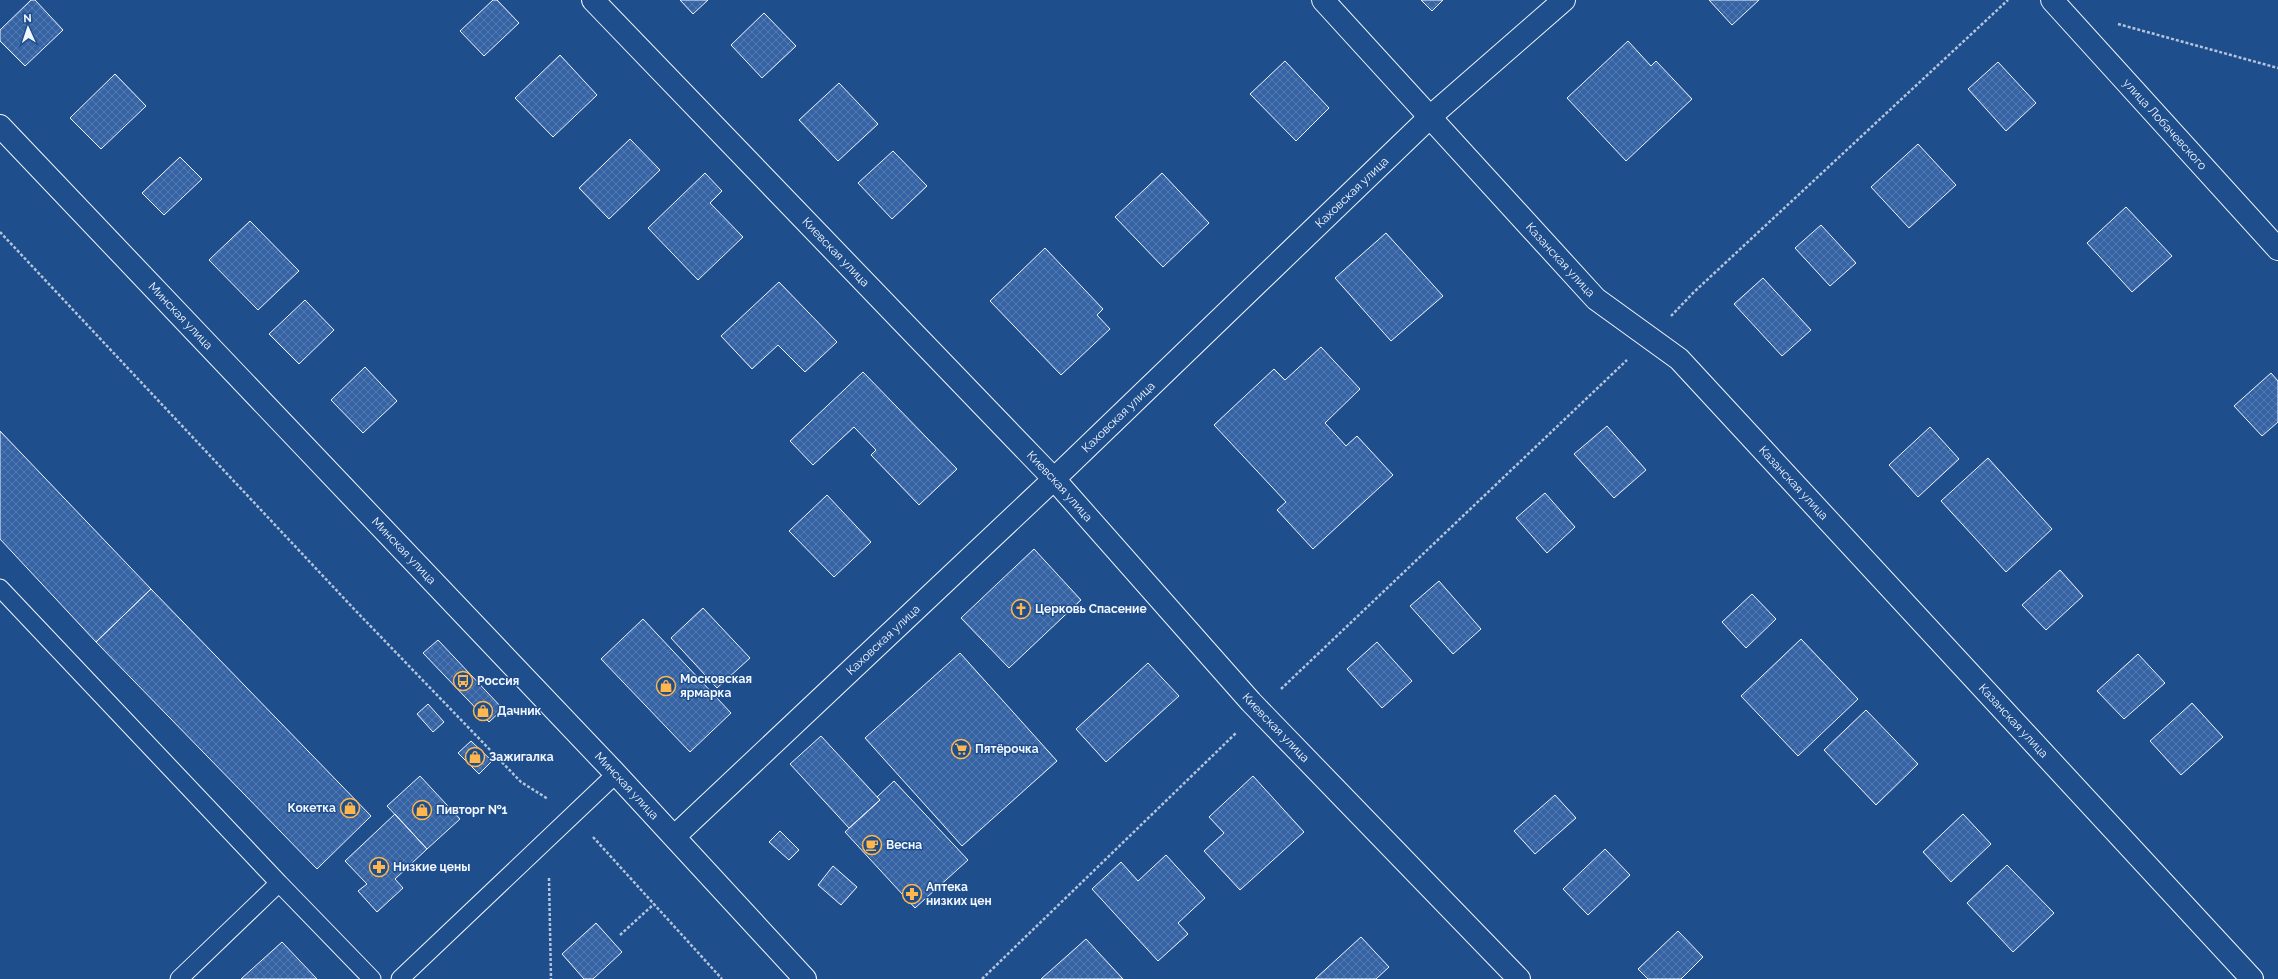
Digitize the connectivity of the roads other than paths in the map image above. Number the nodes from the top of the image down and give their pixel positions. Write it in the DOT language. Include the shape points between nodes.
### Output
graph roads {
  1 [pos="593,0"];
  2 [pos="1323,0"];
  3 [pos="1564,0"];
  4 [pos="2052,0"];
  5 [pos="1431,116"];
  6 [pos="0,126"];
  7 [pos="2278,249"];
  8 [pos="1054,479"];
  9 [pos="0,588"];
  10 [pos="616,774"];
  11 [pos="675,836"];
  12 [pos="279,883"];
  13 [pos="179,979"];
  14 [pos="372,979"];
  15 [pos="400,979"];
  16 [pos="805,979"];
  17 [pos="1519,979"];
  18 [pos="2252,979"];
  1 -- 8 [label="street, Киевская улица"];
  2 -- 5 [label="street, Казанская улица"];
  3 -- 5 [label="street, Каховская улица"];
  4 -- 7 [label="street, улица Лобачевского"];
  5 -- 8 [label="street, Каховская улица"];
  5 -- 18 [label="street, Казанская улица" via="1596,299 1679,359"];
  6 -- 10 [label="street, Минская улица"];
  8 -- 11 [label="street, Каховская улица"];
  8 -- 17 [label="street, Киевская улица" via="1259,710"];
  9 -- 12 [label="lane"];
  10 -- 11 [label="street, Минская улица"];
  10 -- 15 [label="lane"];
  11 -- 16 [label="street, Минская улица"];
  12 -- 13 [label="lane"];
  12 -- 14 [label="lane"];
}
